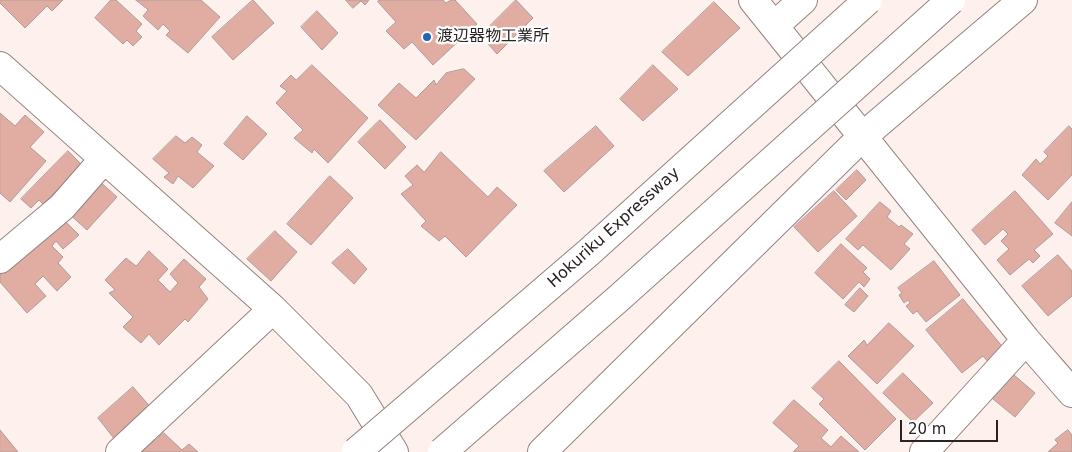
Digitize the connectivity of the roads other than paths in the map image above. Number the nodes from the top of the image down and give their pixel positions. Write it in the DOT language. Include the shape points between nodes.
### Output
graph roads {
  1 [pos="753,0"];
  2 [pos="803,0"];
  3 [pos="868,0"];
  4 [pos="951,0"];
  5 [pos="1023,0"];
  6 [pos="774,26"];
  7 [pos="0,66"];
  8 [pos="862,137"];
  9 [pos="104,159"];
  10 [pos="0,259"];
  11 [pos="273,309"];
  12 [pos="1026,340"];
  13 [pos="1072,393"];
  14 [pos="120,452"];
  15 [pos="356,452"];
  16 [pos="394,452"];
  17 [pos="442,452"];
  18 [pos="542,452"];
  19 [pos="924,452"];
  1 -- 6 [label="main road"];
  2 -- 6 [label="main road"];
  3 -- 15 [label="main road, Hokuriku Expressway, bridge" via="588,253"];
  4 -- 17 [label="main road, bridge"];
  5 -- 8 [label="main road"];
  6 -- 8 [label="main road"];
  7 -- 9 [label="main road"];
  8 -- 12 [label="main road"];
  8 -- 18 [label="main road"];
  9 -- 10 [label="main road" via="62,206"];
  9 -- 11 [label="main road"];
  11 -- 14 [label="main road"];
  11 -- 16 [label="main road" via="359,395"];
  12 -- 13 [label="main road"];
  12 -- 19 [label="main road"];
}
